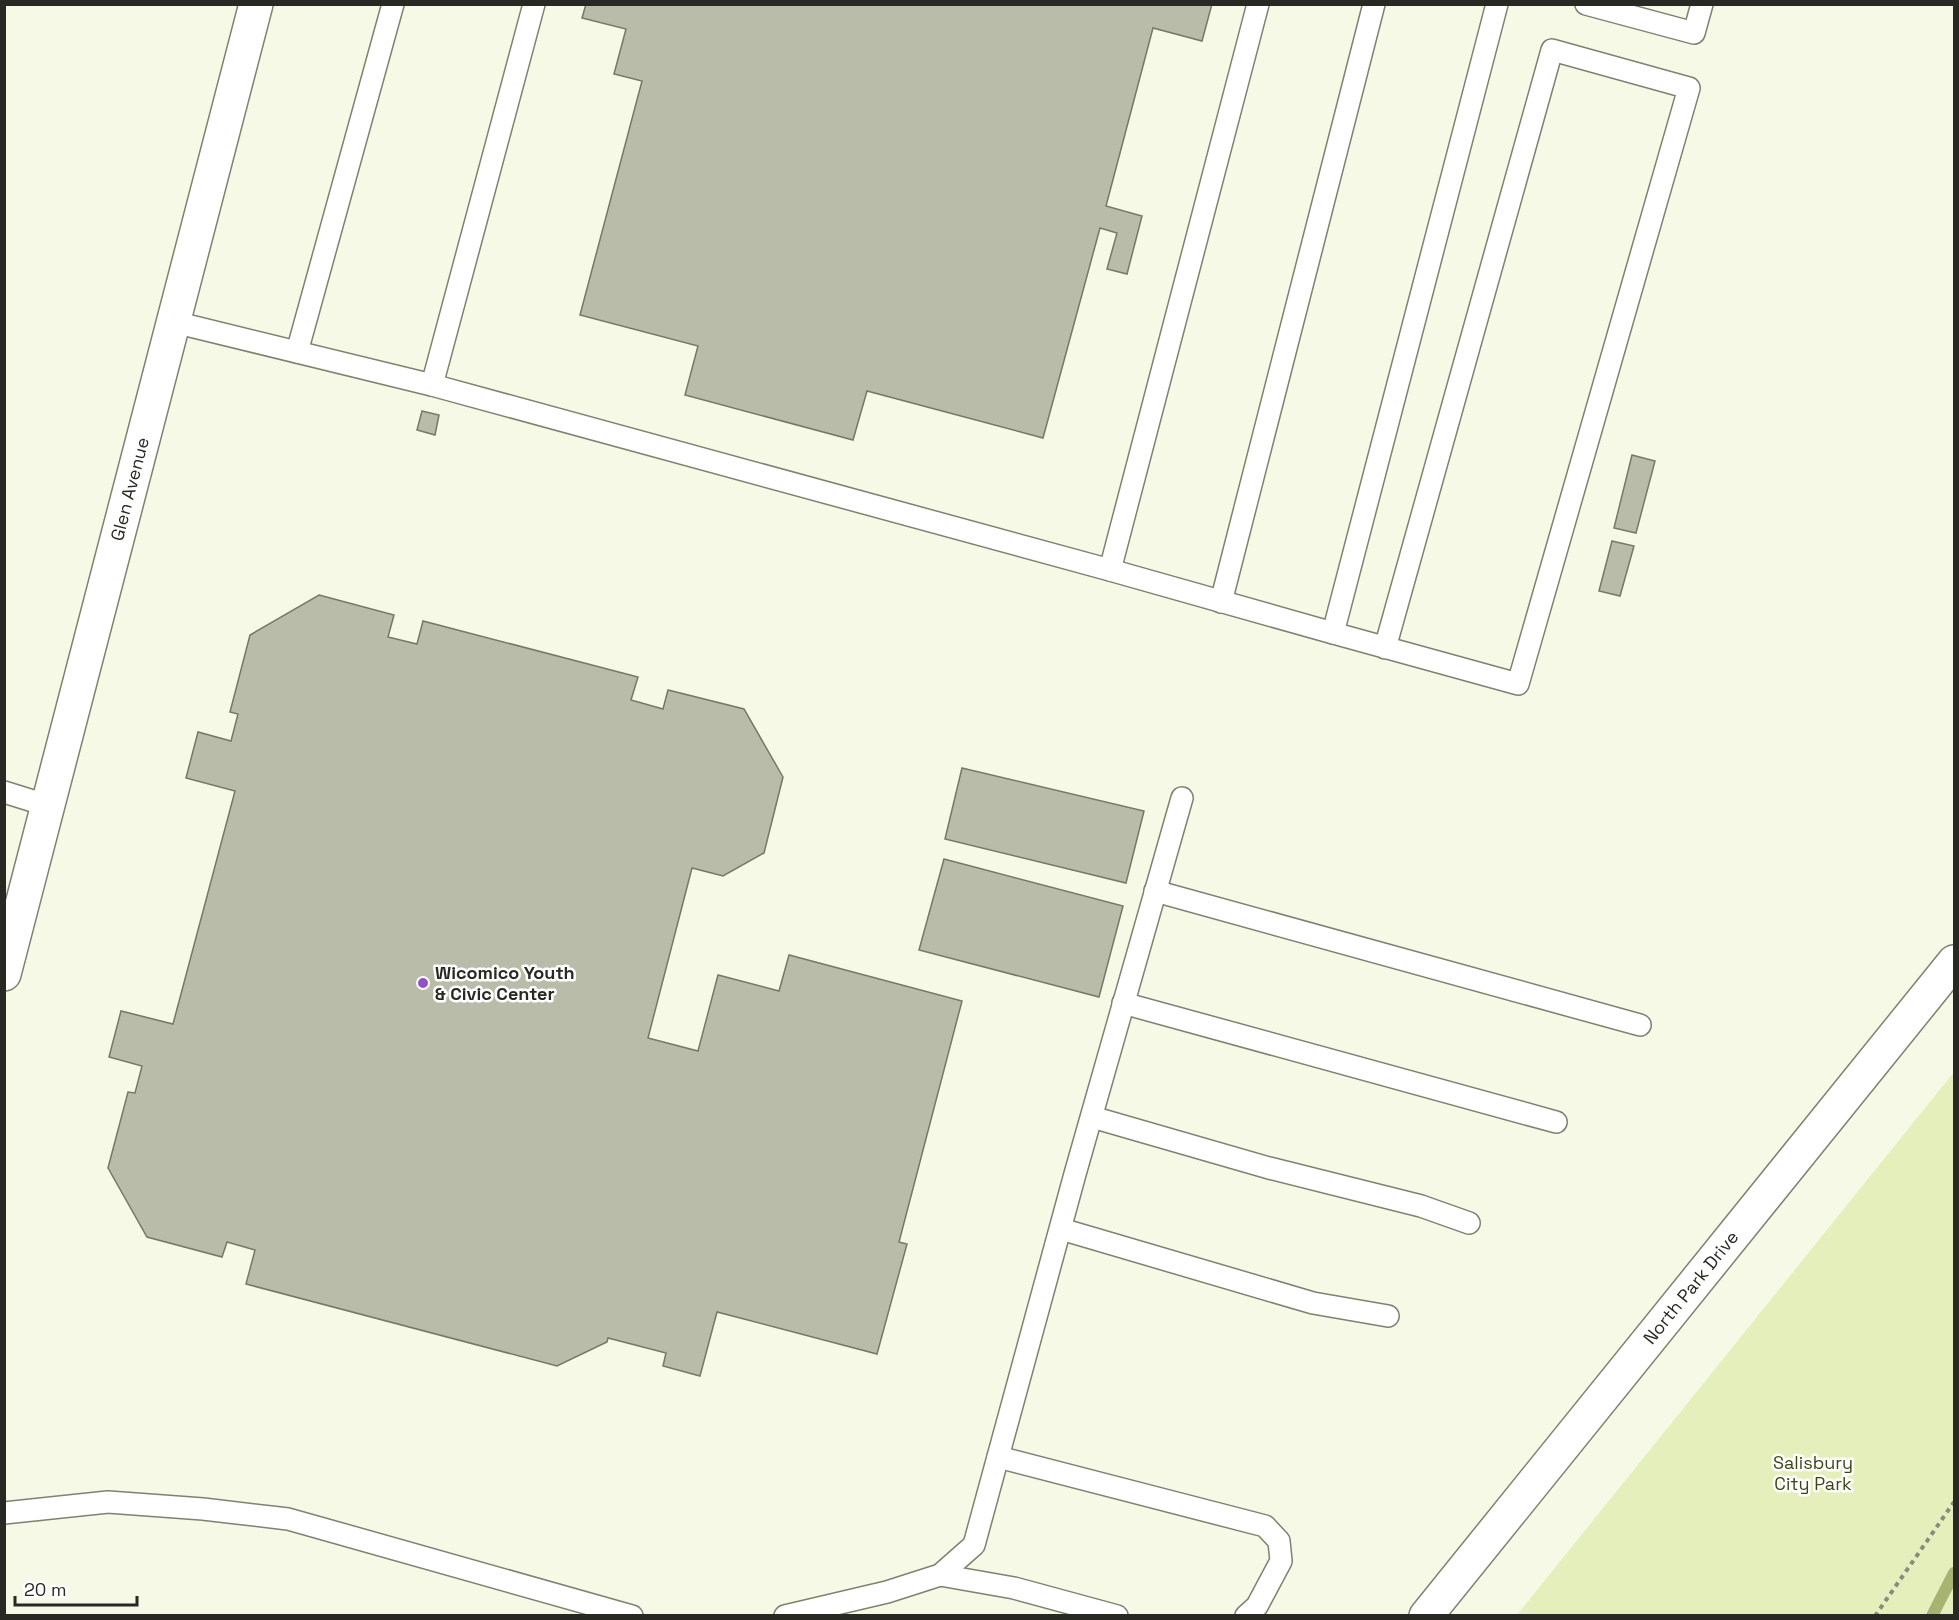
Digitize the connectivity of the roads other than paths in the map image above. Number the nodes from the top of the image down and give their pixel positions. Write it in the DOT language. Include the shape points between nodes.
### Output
graph roads {
  1 [pos="256,4"];
  2 [pos="393,4"];
  3 [pos="534,4"];
  4 [pos="1258,4"];
  5 [pos="1374,4"];
  6 [pos="1497,4"];
  7 [pos="1586,4"];
  8 [pos="1702,4"];
  9 [pos="174,322"];
  10 [pos="297,352"];
  11 [pos="432,385"];
  12 [pos="1110,570"];
  13 [pos="1221,602"];
  14 [pos="1333,633"];
  15 [pos="1385,648"];
  16 [pos="4,792"];
  17 [pos="1182,798"];
  18 [pos="49,806"];
  19 [pos="1155,891"];
  20 [pos="1954,962"];
  21 [pos="4,974"];
  22 [pos="1123,1004"];
  23 [pos="1640,1025"];
  24 [pos="1092,1117"];
  25 [pos="1556,1122"];
  26 [pos="1469,1223"];
  27 [pos="1061,1229"];
  28 [pos="1388,1316"];
  29 [pos="998,1457"];
  30 [pos="4,1513"];
  31 [pos="940,1575"];
  32 [pos="633,1616"];
  33 [pos="786,1616"];
  34 [pos="1117,1616"];
  35 [pos="1245,1616"];
  36 [pos="1426,1616"];
  1 -- 9 [label="street, Glen Avenue"];
  2 -- 10 [label="lane"];
  3 -- 11 [label="lane"];
  4 -- 12 [label="lane"];
  5 -- 13 [label="lane"];
  6 -- 14 [label="lane"];
  7 -- 8 [label="lane" via="1694,33"];
  9 -- 10 [label="lane"];
  9 -- 18 [label="street, Glen Avenue"];
  10 -- 11 [label="lane"];
  11 -- 12 [label="lane"];
  12 -- 13 [label="lane"];
  13 -- 14 [label="lane"];
  14 -- 15 [label="lane"];
  15 -- 15 [label="lane" via="1518,684 1689,88 1552,50"];
  16 -- 18 [label="lane"];
  17 -- 19 [label="lane"];
  18 -- 21 [label="street, Glen Avenue"];
  19 -- 22 [label="lane"];
  19 -- 23 [label="lane"];
  20 -- 36 [label="street, North Park Drive"];
  22 -- 24 [label="lane"];
  22 -- 25 [label="lane"];
  24 -- 26 [label="lane" via="1269,1168 1421,1206"];
  24 -- 27 [label="lane"];
  27 -- 28 [label="lane" via="1313,1303"];
  27 -- 29 [label="lane"];
  29 -- 31 [label="lane" via="974,1545"];
  29 -- 35 [label="lane" via="1265,1526 1279,1541 1281,1561 1257,1606"];
  30 -- 32 [label="lane" via="108,1502 288,1519"];
  31 -- 33 [label="lane"];
  31 -- 34 [label="lane" via="1014,1588"];
}
